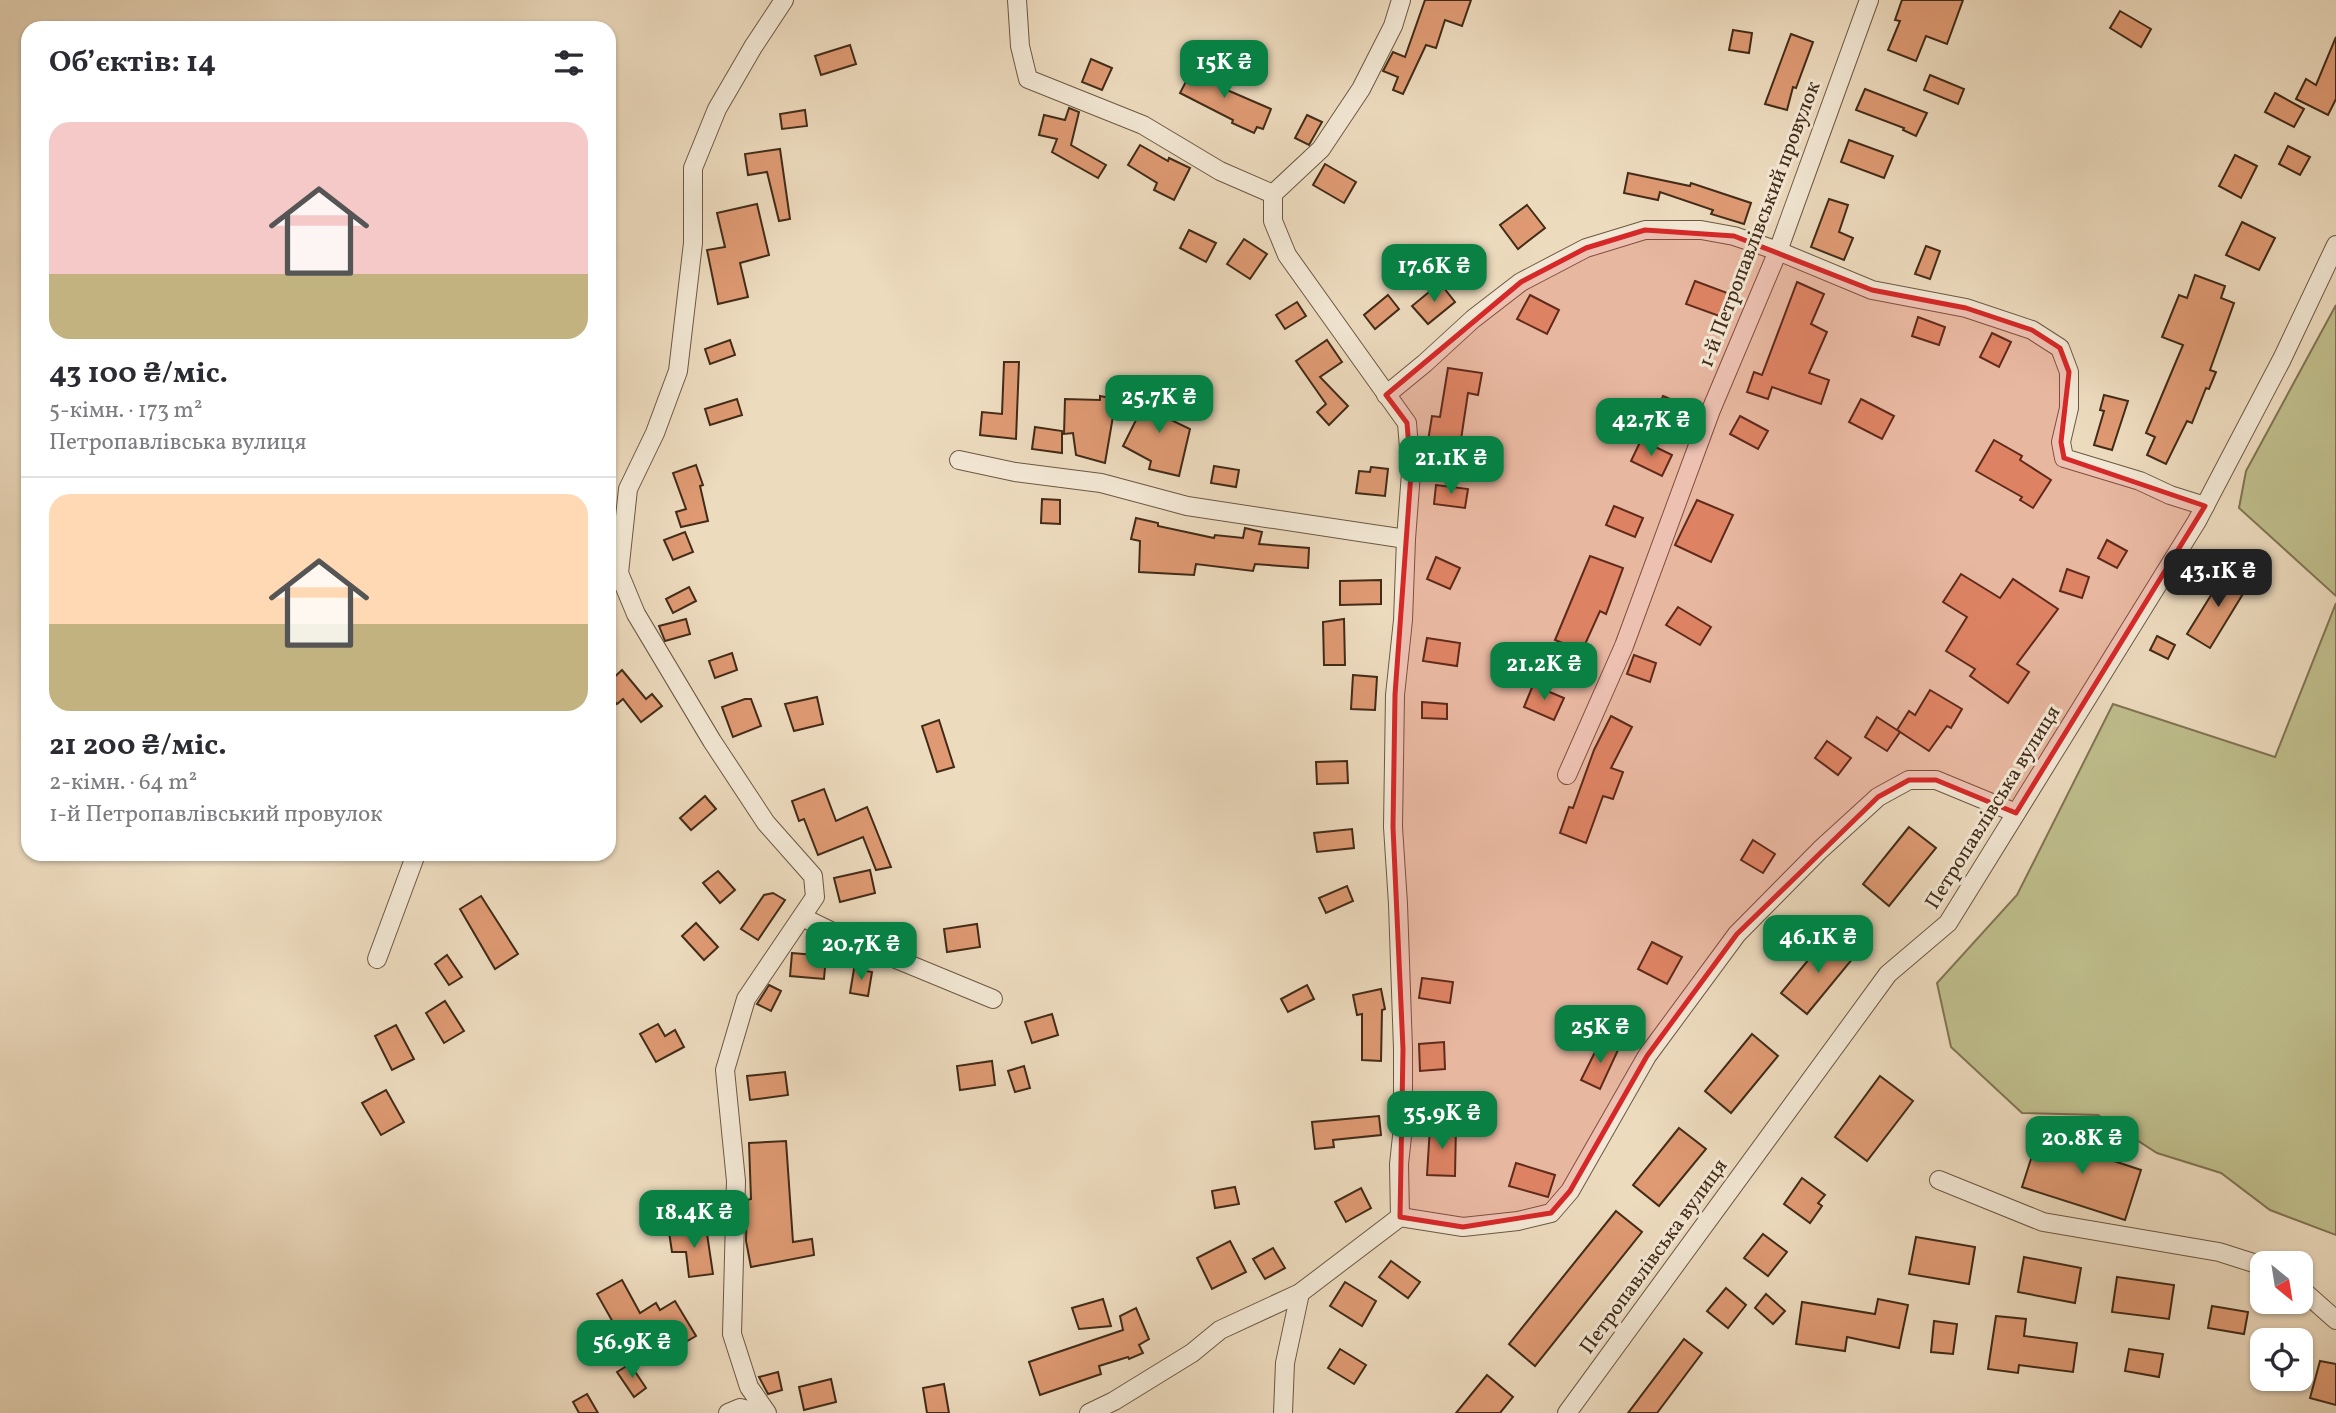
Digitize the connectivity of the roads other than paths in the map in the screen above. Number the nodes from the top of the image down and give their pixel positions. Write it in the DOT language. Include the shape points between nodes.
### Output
graph roads {
  1 [pos="784,0"];
  2 [pos="1017,0"];
  3 [pos="1401,0"];
  4 [pos="1869,0"];
  5 [pos="1273,194"];
  6 [pos="2336,245"];
  7 [pos="1778,251"];
  8 [pos="1386,395"];
  9 [pos="959,460"];
  10 [pos="2205,506"];
  11 [pos="1406,539"];
  12 [pos="616,568"];
  13 [pos="619,573"];
  14 [pos="1567,775"];
  15 [pos="2016,813"];
  16 [pos="413,861"];
  17 [pos="802,916"];
  18 [pos="377,959"];
  19 [pos="993,999"];
  20 [pos="1939,1180"];
  21 [pos="1400,1217"];
  22 [pos="2250,1262"];
  23 [pos="1300,1293"];
  24 [pos="2314,1301"];
  25 [pos="2336,1321"];
  26 [pos="729,1413"];
  27 [pos="761,1413"];
  28 [pos="767,1413"];
  29 [pos="1089,1413"];
  30 [pos="1283,1413"];
  31 [pos="1567,1413"];
  1 -- 13 [label="street" via="717,109 693,169 693,243 678,371 628,489"];
  2 -- 5 [label="street" via="1028,79 1143,125 1220,171"];
  3 -- 5 [label="street" via="1393,26 1348,109 1321,149"];
  4 -- 7 [label="street, 1-й Петропавлівський провулок"];
  5 -- 8 [label="street" via="1273,221 1287,255"];
  6 -- 10 [label="street, Петропавлівська вулиця"];
  7 -- 8 [label="street" via="1701,230 1645,230 1586,248 1521,282"];
  7 -- 10 [label="street" via="1872,289 1966,308 2032,330 2060,348 2069,372 2069,408 2061,442 2064,457"];
  7 -- 14 [label="street, 1-й Петропавлівський провулок" via="1711,410 1624,646"];
  8 -- 11 [label="street" via="1407,423 1411,473"];
  9 -- 11 [label="street" via="1101,483 1187,506"];
  10 -- 15 [label="street, Петропавлівська вулиця"];
  11 -- 21 [label="street" via="1395,695 1393,827 1403,1049"];
  12 -- 13 [label="street"];
  13 -- 17 [label="street" via="636,614 712,741 766,823 813,876 815,897"];
  15 -- 21 [label="street" via="1936,780 1909,780 1878,797 1737,934 1647,1056 1570,1191 1551,1213 1463,1227"];
  15 -- 31 [label="street, Петропавлівська вулиця" via="1948,923 1888,974"];
  16 -- 18 [label="street"];
  17 -- 19 [label="street"];
  17 -- 28 [label="street" via="746,999 725,1070 736,1181 732,1334 749,1387"];
  20 -- 22 [label="street" via="2043,1222 2219,1252"];
  21 -- 23 [label="street"];
  23 -- 29 [label="street" via="1220,1330 1192,1353"];
  23 -- 30 [label="street" via="1285,1363"];
  24 -- 25 [label="street"];
  26 -- 27 [label="street" via="740,1408"];
}
